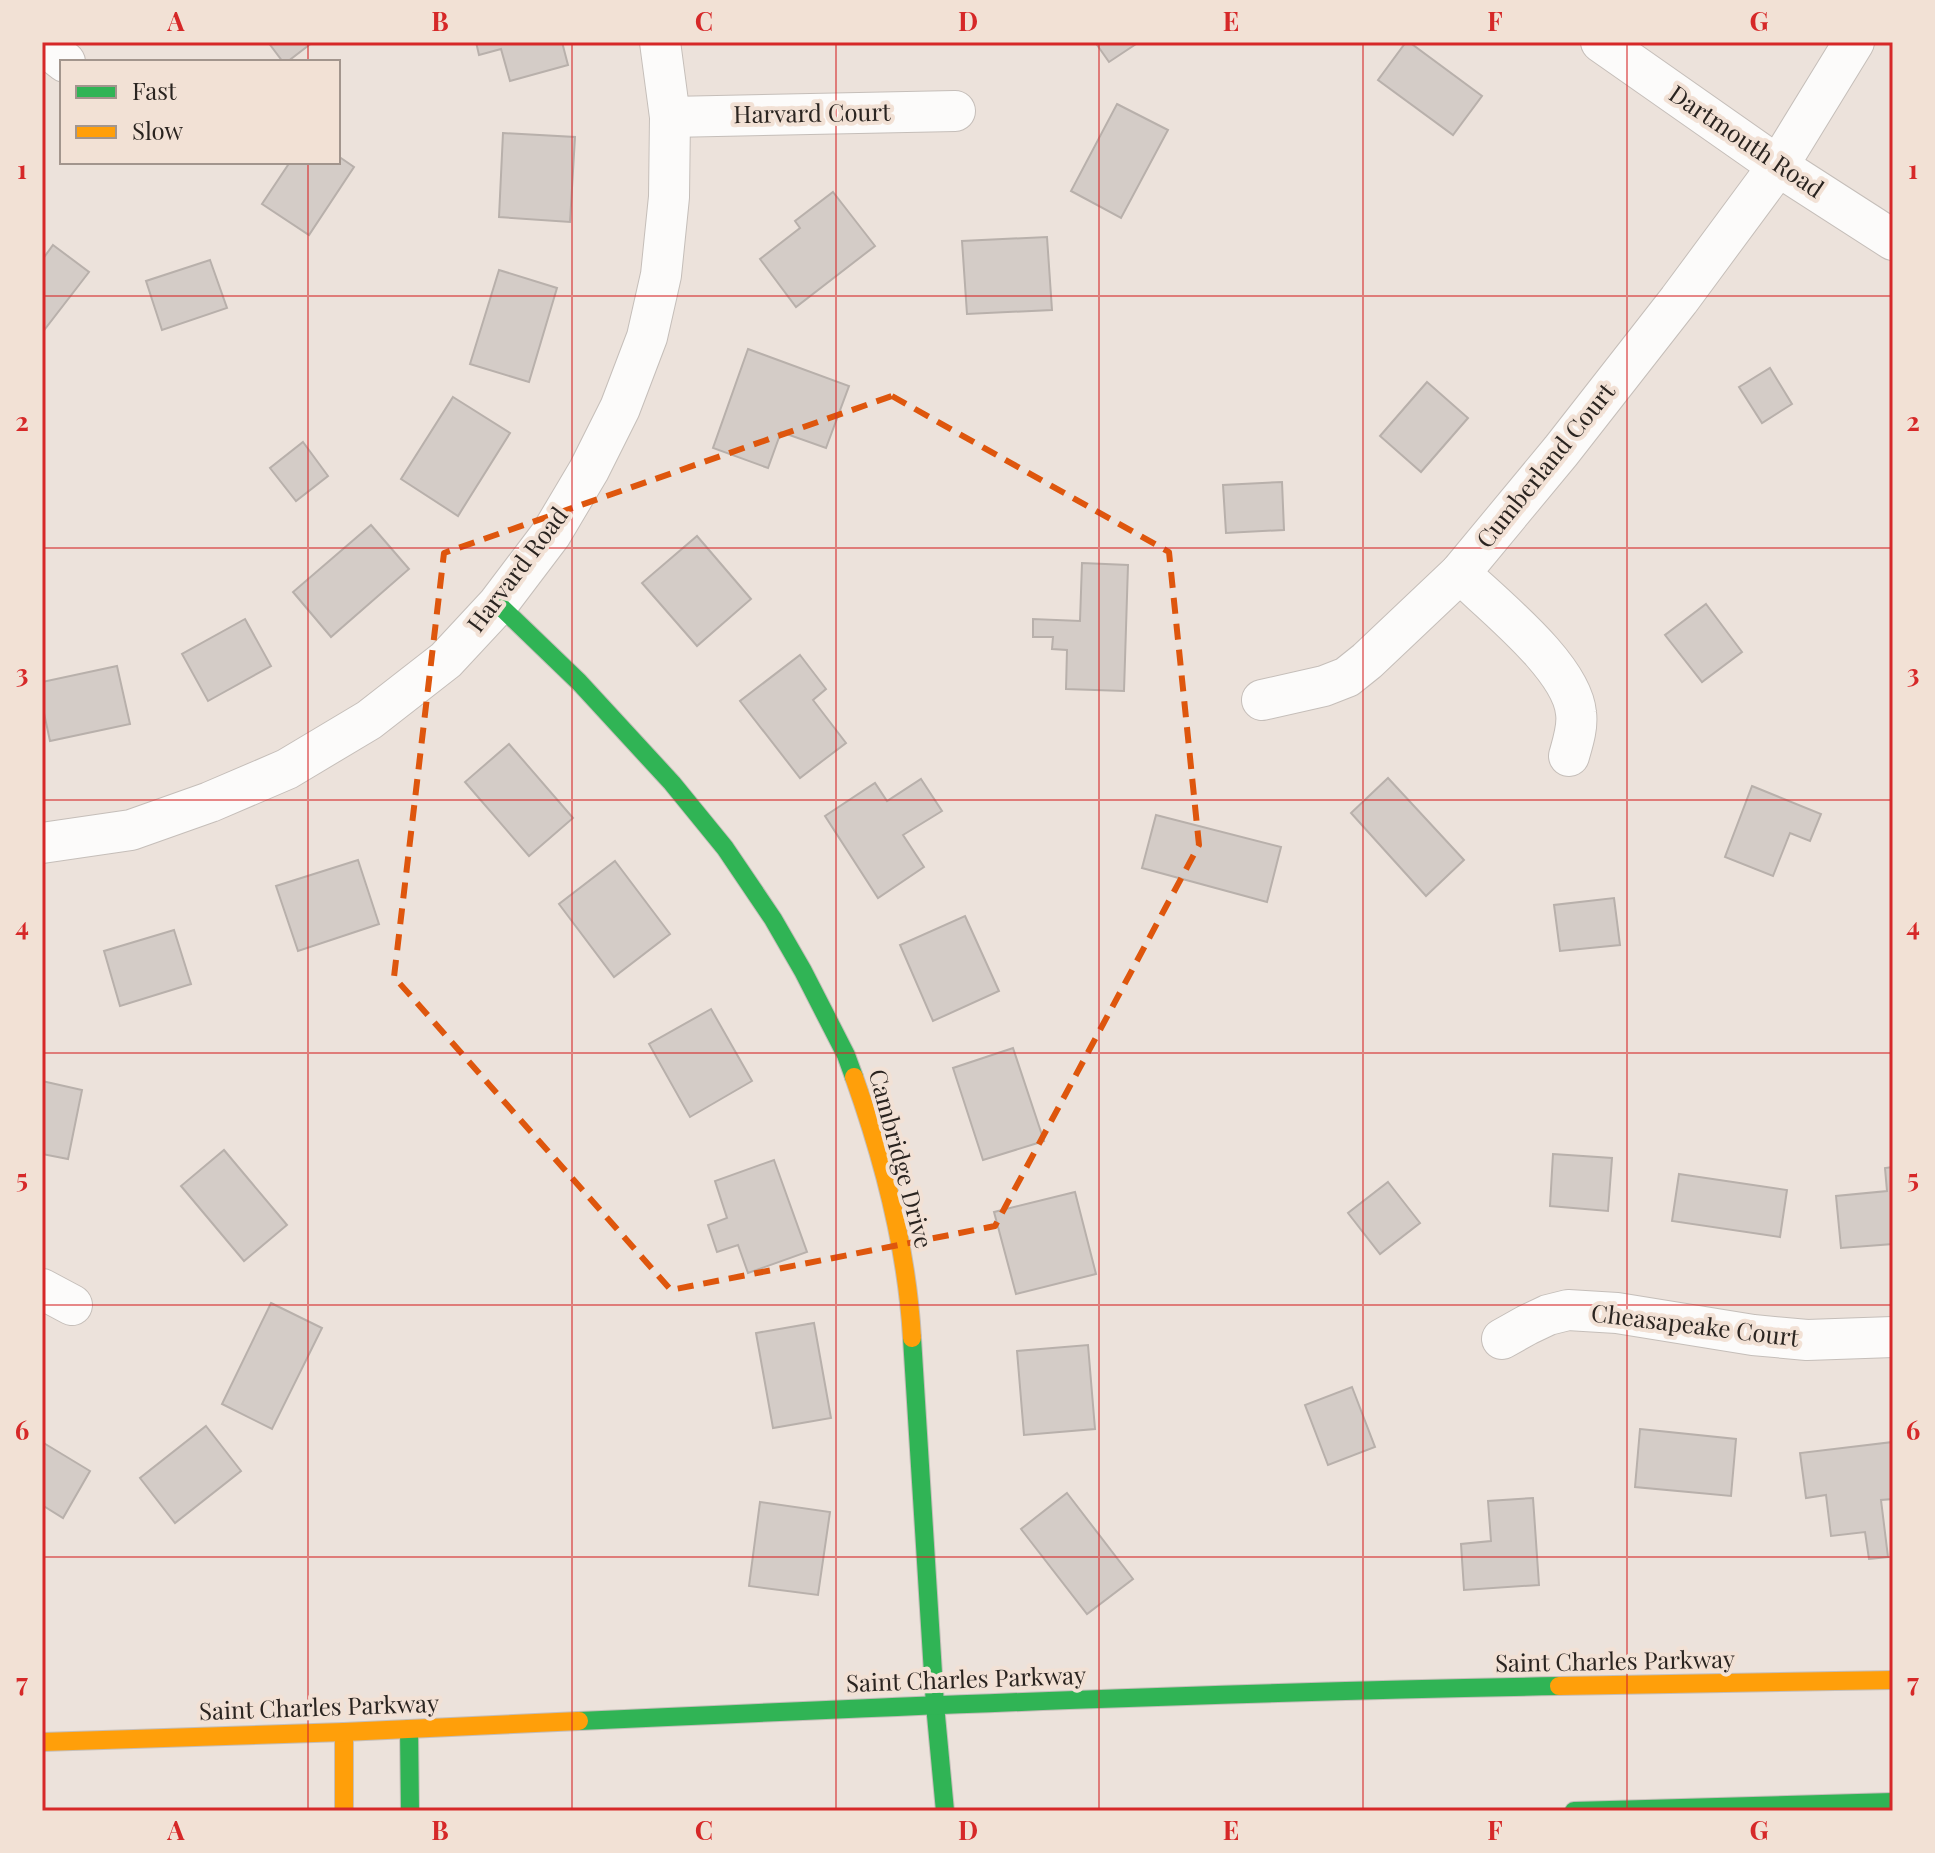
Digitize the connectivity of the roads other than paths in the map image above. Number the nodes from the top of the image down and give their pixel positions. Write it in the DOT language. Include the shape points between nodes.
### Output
graph roads {
  1 [pos="660,42"];
  2 [pos="1601,42"];
  3 [pos="1854,42"];
  4 [pos="42,44"];
  5 [pos="62,60"];
  6 [pos="955,111"];
  7 [pos="670,117"];
  8 [pos="1778,166"];
  9 [pos="1893,240"];
  10 [pos="1460,573"];
  11 [pos="498,604"];
  12 [pos="1262,700"];
  13 [pos="1569,756"];
  14 [pos="42,843"];
  15 [pos="1893,1337"];
  16 [pos="1502,1339"];
  17 [pos="1893,1680"];
  18 [pos="935,1705"];
  19 [pos="409,1729"];
  20 [pos="344,1732"];
  21 [pos="42,1742"];
  22 [pos="1893,1802"];
  23 [pos="344,1811"];
  24 [pos="410,1811"];
  25 [pos="945,1811"];
  26 [pos="1574,1811"];
  1 -- 7 [label="street, Harvard Road"];
  2 -- 8 [label="street, Dartmouth Road"];
  3 -- 8 [label="street, Cumberland Court"];
  4 -- 5 [label="street"];
  6 -- 7 [label="street, Harvard Court"];
  7 -- 11 [label="street, Harvard Road" via="661,275 647,337 589,470 551,534"];
  8 -- 9 [label="street, Dartmouth Road"];
  8 -- 10 [label="street, Cumberland Court" via="1679,300"];
  10 -- 12 [label="street, Cumberland Court" via="1347,677"];
  10 -- 13 [label="street" via="1528,638 1569,689 1577,716"];
  11 -- 14 [label="street, Harvard Road" via="446,660 369,720 287,769 131,830"];
  11 -- 18 [label="main road, Cambridge Drive" via="579,682 725,848 773,919 846,1055 896,1220 910,1299"];
  15 -- 16 [label="street, Cheasapeake Court" via="1807,1340 1568,1310"];
  17 -- 18 [label="main road, Saint Charles Parkway" via="1345,1690"];
  18 -- 19 [label="main road, Saint Charles Parkway"];
  18 -- 25 [label="main road, Cambridge Drive"];
  19 -- 20 [label="main road, Saint Charles Parkway"];
  19 -- 24 [label="main road"];
  20 -- 21 [label="main road, Saint Charles Parkway"];
  20 -- 23 [label="main road"];
  22 -- 26 [label="main road"];
}
